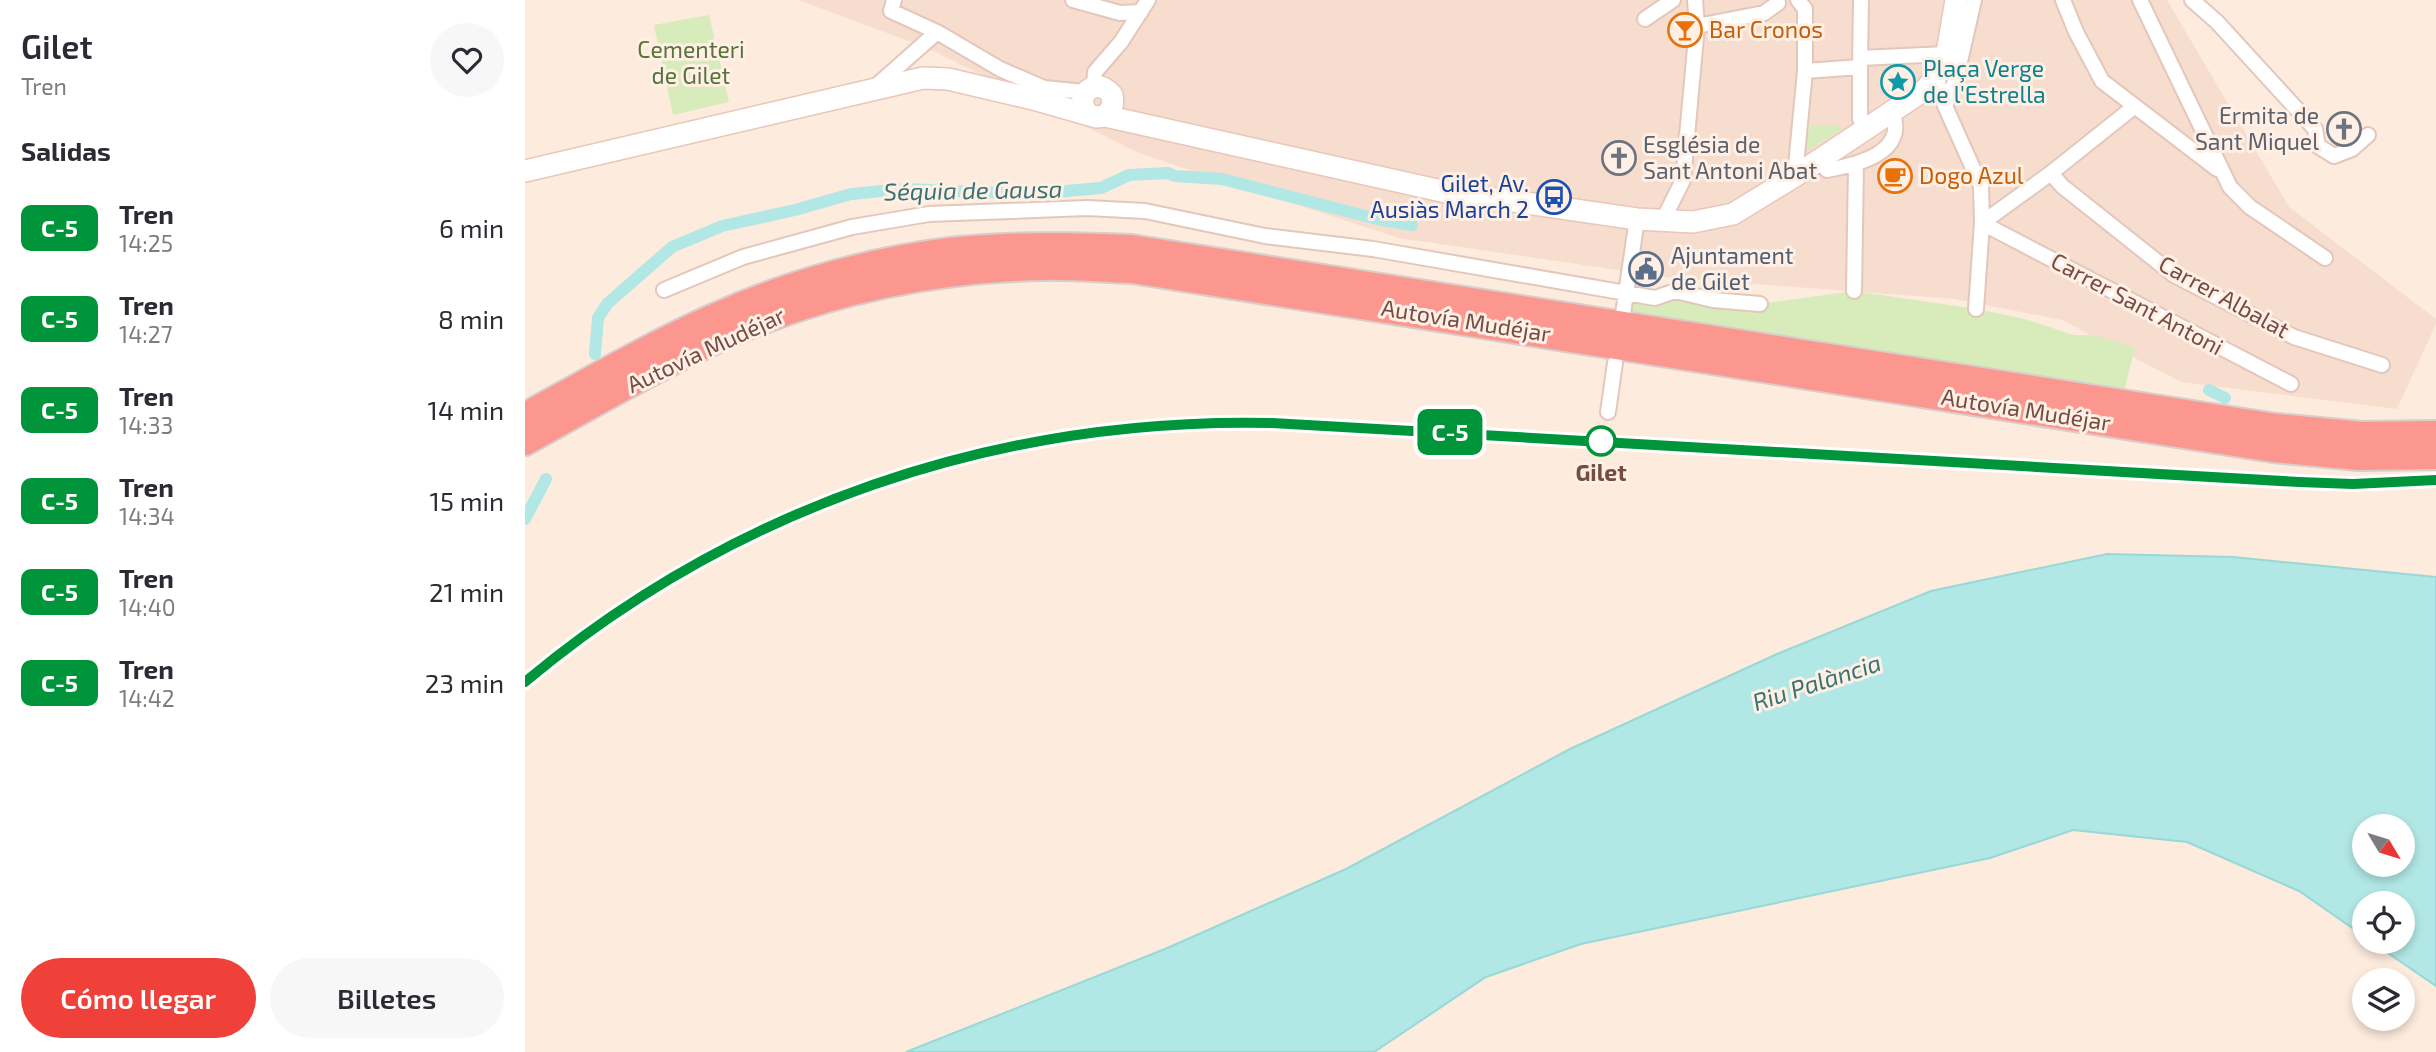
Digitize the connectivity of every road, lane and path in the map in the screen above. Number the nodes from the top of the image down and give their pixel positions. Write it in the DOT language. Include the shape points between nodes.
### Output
graph roads {
  1 [pos="1073,0"];
  2 [pos="1128,0"];
  3 [pos="1673,0"];
  4 [pos="1695,0"];
  5 [pos="1798,0"];
  6 [pos="1861,0"];
  7 [pos="1956,0"];
  8 [pos="1974,0"];
  9 [pos="2063,0"];
  10 [pos="2140,0"];
  11 [pos="2192,0"];
  12 [pos="1776,2"];
  13 [pos="893,5"];
  14 [pos="1145,6"];
  15 [pos="1120,13"];
  16 [pos="1645,19"];
  17 [pos="1697,26"];
  18 [pos="937,32"];
  19 [pos="1947,54"];
  20 [pos="1860,63"];
  21 [pos="1805,71"];
  22 [pos="1936,76"];
  23 [pos="872,89"];
  24 [pos="1097,99"];
  25 [pos="1945,106"];
  26 [pos="2135,106"];
  27 [pos="1892,112"];
  28 [pos="1866,129"];
  29 [pos="2368,135"];
  30 [pos="1820,160"];
  31 [pos="1856,165"];
  32 [pos="525,171"];
  33 [pos="2221,172"];
  34 [pos="2051,173"];
  35 [pos="1795,176"];
  36 [pos="1637,219"];
  37 [pos="1663,220"];
  38 [pos="1982,223"];
  39 [pos="2325,257"];
  40 [pos="664,290"];
  41 [pos="1854,291"];
  42 [pos="1626,293"];
  43 [pos="1760,304"];
  44 [pos="1976,309"];
  45 [pos="1623,314"];
  46 [pos="1615,363"];
  47 [pos="2382,365"];
  48 [pos="2291,384"];
  49 [pos="1608,412"];
  50 [pos="525,416"];
  51 [pos="2436,434"];
  52 [pos="525,442"];
  53 [pos="2436,456"];
  1 -- 15 [label="street"];
  2 -- 15 [label="street"];
  3 -- 16 [label="street"];
  4 -- 17 [label="street"];
  5 -- 12 [label="street" via="1789,5"];
  5 -- 21 [label="street" via="1805,9"];
  6 -- 20 [label="street"];
  7 -- 19 [label="street"];
  8 -- 25 [label="street"];
  9 -- 26 [label="street" via="2102,81"];
  10 -- 33 [label="street"];
  11 -- 29 [label="street" via="2315,129 2318,146 2333,156 2352,149"];
  12 -- 17 [label="street" via="1764,13"];
  13 -- 18 [label="street"];
  14 -- 15 [label="street"];
  14 -- 24 [label="street" via="1121,42"];
  17 -- 37 [label="street" via="1683,180"];
  18 -- 23 [label="street"];
  18 -- 24 [label="street" via="999,69 1044,88"];
  19 -- 20 [label="street"];
  19 -- 22 [label="street"];
  20 -- 21 [label="street"];
  20 -- 28 [label="street" via="1860,119"];
  21 -- 35 [label="street"];
  22 -- 25 [label="street"];
  22 -- 27 [label="street" via="1926,89"];
  23 -- 24 [label="street" via="923,78 949,79 1033,99"];
  23 -- 32 [label="street"];
  24 -- 36 [label="street" via="1162,129 1473,198"];
  25 -- 38 [label="street" via="1981,186"];
  26 -- 33 [label="street"];
  26 -- 34 [label="street"];
  27 -- 28 [label="street"];
  27 -- 31 [label="street" via="1897,123 1886,148"];
  28 -- 30 [label="street"];
  30 -- 31 [label="street" via="1827,170"];
  30 -- 35 [label="street"];
  31 -- 41 [label="street"];
  33 -- 39 [label="street" via="2250,207"];
  34 -- 38 [label="street"];
  34 -- 47 [label="street, Carrer Albalat" via="2174,275 2294,337"];
  35 -- 37 [label="street" via="1733,214 1693,222"];
  36 -- 37 [label="street"];
  36 -- 42 [label="street"];
  38 -- 44 [label="street"];
  38 -- 48 [label="street, Carrer Sant Antoni"];
  40 -- 42 [label="street" via="743,257 852,227 929,214 1087,208 1145,211 1265,236 1373,249"];
  42 -- 43 [label="street" via="1655,298 1675,290 1713,300"];
  42 -- 45 [label="street"];
  46 -- 49 [label="street"];
  50 -- 51 [label="highway, Autovía Mudéjar" via="715,316 796,286 867,266 950,251 1040,246 1131,248 2276,427 2361,435"];
  52 -- 53 [label="highway, Autovía Mudéjar" via="727,335 798,308 898,282 960,272 1043,267 1132,270 2273,449 2359,457"];
}
